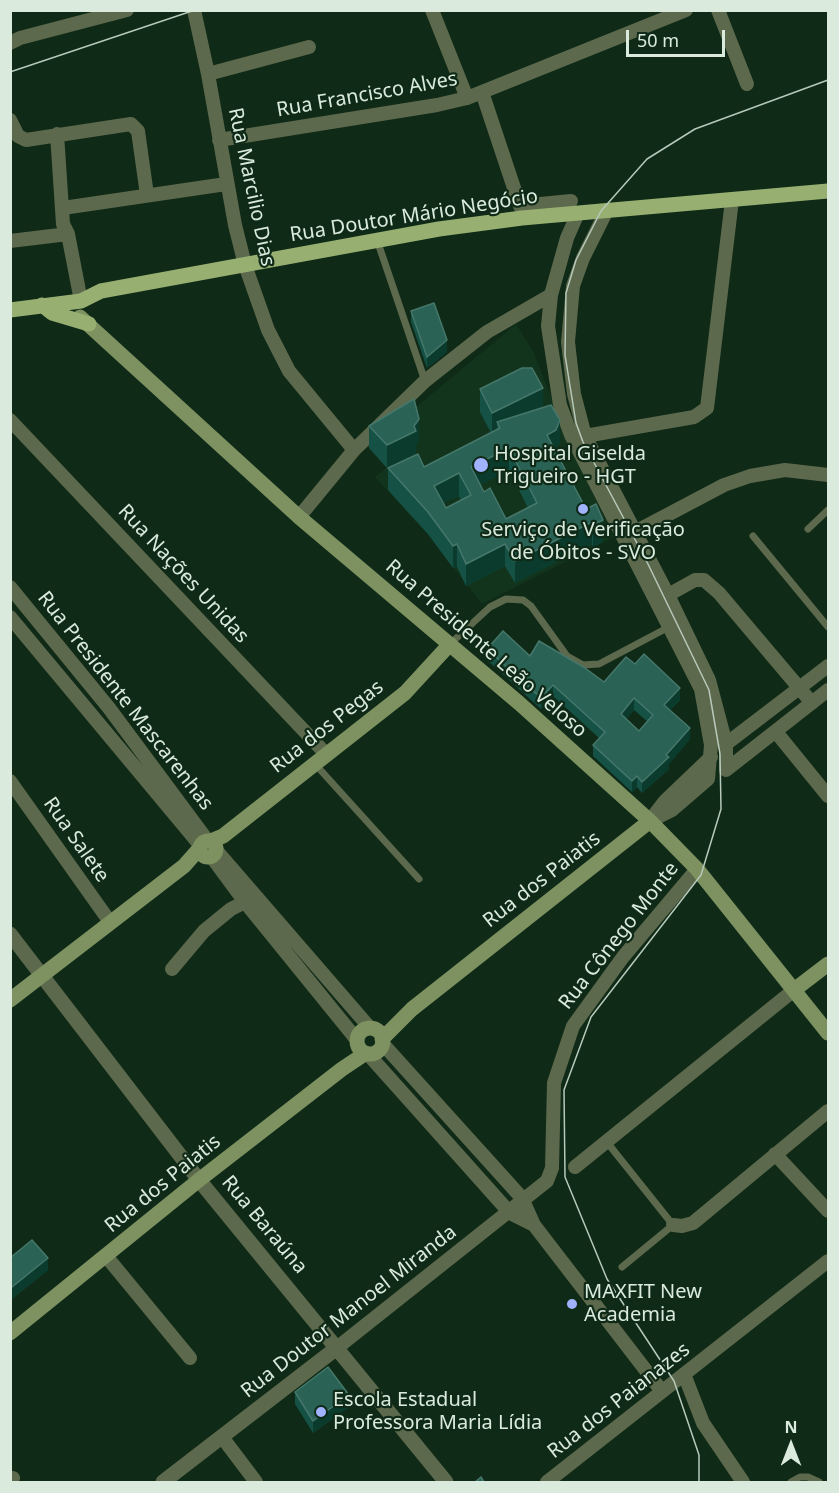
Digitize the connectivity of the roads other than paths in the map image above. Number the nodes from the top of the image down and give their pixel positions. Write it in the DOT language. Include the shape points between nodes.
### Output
graph roads {
  1 [pos="127,10"];
  2 [pos="194,10"];
  3 [pos="432,10"];
  4 [pos="686,10"];
  5 [pos="718,10"];
  6 [pos="10,43"];
  7 [pos="309,47"];
  8 [pos="208,74"];
  9 [pos="747,84"];
  10 [pos="482,92"];
  11 [pos="467,98"];
  12 [pos="10,120"];
  13 [pos="57,134"];
  14 [pos="219,140"];
  15 [pos="226,184"];
  16 [pos="828,190"];
  17 [pos="147,195"];
  18 [pos="732,200"];
  19 [pos="574,207"];
  20 [pos="63,208"];
  21 [pos="607,210"];
  22 [pos="68,234"];
  23 [pos="377,240"];
  24 [pos="10,241"];
  25 [pos="245,265"];
  26 [pos="551,295"];
  27 [pos="86,299"];
  28 [pos="64,304"];
  29 [pos="42,305"];
  30 [pos="10,310"];
  31 [pos="89,324"];
  32 [pos="424,381"];
  33 [pos="10,420"];
  34 [pos="585,436"];
  35 [pos="354,450"];
  36 [pos="828,475"];
  37 [pos="828,510"];
  38 [pos="299,517"];
  39 [pos="808,529"];
  40 [pos="634,532"];
  41 [pos="753,536"];
  42 [pos="10,587"];
  43 [pos="668,595"];
  44 [pos="13,625"];
  45 [pos="669,627"];
  46 [pos="828,627"];
  47 [pos="450,644"];
  48 [pos="828,666"];
  49 [pos="800,688"];
  50 [pos="828,690"];
  51 [pos="812,703"];
  52 [pos="776,732"];
  53 [pos="726,744"];
  54 [pos="711,757"];
  55 [pos="321,759"];
  56 [pos="10,781"];
  57 [pos="828,796"];
  58 [pos="650,821"];
  59 [pos="210,847"];
  60 [pos="697,869"];
  61 [pos="420,879"];
  62 [pos="245,902"];
  63 [pos="110,922"];
  64 [pos="10,934"];
  65 [pos="828,964"];
  66 [pos="172,969"];
  67 [pos="42,977"];
  68 [pos="794,990"];
  69 [pos="10,1000"];
  70 [pos="828,1033"];
  71 [pos="377,1035"];
  72 [pos="362,1047"];
  73 [pos="828,1111"];
  74 [pos="606,1141"];
  75 [pos="775,1154"];
  76 [pos="574,1167"];
  77 [pos="552,1168"];
  78 [pos="199,1180"];
  79 [pos="522,1198"];
  80 [pos="828,1211"];
  81 [pos="510,1213"];
  82 [pos="534,1225"];
  83 [pos="673,1225"];
  84 [pos="106,1256"];
  85 [pos="828,1261"];
  86 [pos="622,1267"];
  87 [pos="10,1333"];
  88 [pos="338,1347"];
  89 [pos="190,1358"];
  90 [pos="684,1374"];
  91 [pos="661,1390"];
  92 [pos="222,1437"];
  93 [pos="163,1482"];
  94 [pos="256,1482"];
  95 [pos="446,1482"];
  96 [pos="547,1482"];
  97 [pos="743,1482"];
  98 [pos="790,1482"];
  99 [pos="819,1482"];
  1 -- 6 [label="street"];
  2 -- 8 [label="street, Rua Marcilio Dias"];
  3 -- 11 [label="street"];
  4 -- 10 [label="street, Rua Francisco Alves"];
  5 -- 9 [label="street"];
  7 -- 8 [label="street"];
  8 -- 14 [label="street, Rua Marcilio Dias"];
  10 -- 11 [label="street, Rua Francisco Alves"];
  10 -- 19 [label="street" via="520,206"];
  11 -- 14 [label="street, Rua Francisco Alves"];
  12 -- 13 [label="street" via="18,136 26,140"];
  13 -- 17 [label="street" via="123,124 135,127"];
  13 -- 20 [label="street"];
  14 -- 15 [label="street, Rua Marcilio Dias"];
  15 -- 17 [label="street"];
  15 -- 25 [label="street, Rua Marcilio Dias"];
  16 -- 18 [label="main road, Rua Doutor Mário Negócio"];
  17 -- 20 [label="street"];
  18 -- 21 [label="main road, Rua Doutor Mário Negócio"];
  18 -- 34 [label="street" via="707,408 694,417"];
  19 -- 21 [label="main road, Rua Doutor Mário Negócio"];
  19 -- 23 [label="main road, Rua Doutor Mário Negócio"];
  19 -- 26 [label="street"];
  20 -- 22 [label="street" via="63,224"];
  21 -- 34 [label="street" via="577,271 571,304 569,358"];
  22 -- 24 [label="street"];
  22 -- 27 [label="street"];
  23 -- 25 [label="main road, Rua Doutor Mário Negócio"];
  23 -- 32 [label="lane"];
  25 -- 27 [label="main road, Rua Doutor Mário Negócio" via="101,291"];
  25 -- 35 [label="street, Rua Marcilio Dias" via="282,360"];
  26 -- 32 [label="street" via="487,332"];
  26 -- 45 [label="street" via="548,326 566,423"];
  27 -- 28 [label="main road, Rua Doutor Mário Negócio"];
  27 -- 31 [label="main road"];
  28 -- 29 [label="main road, Rua Doutor Mário Negócio"];
  28 -- 31 [label="main road, Rua Presidente Leão Veloso"];
  29 -- 30 [label="main road, Rua Doutor Mário Negócio"];
  29 -- 31 [label="main road" via="52,313"];
  31 -- 38 [label="main road, Rua Presidente Leão Veloso"];
  32 -- 35 [label="street"];
  33 -- 55 [label="street, Rua Nações Unidas"];
  34 -- 40 [label="street"];
  35 -- 38 [label="street"];
  36 -- 40 [label="street" via="785,470 750,476 724,485"];
  37 -- 39 [label="lane"];
  38 -- 47 [label="main road, Rua Presidente Leão Veloso"];
  40 -- 43 [label="street"];
  41 -- 46 [label="lane"];
  42 -- 59 [label="street, Rua Presidente Mascarenhas" via="109,708"];
  43 -- 49 [label="street" via="695,580 704,580"];
  43 -- 53 [label="street" via="709,680"];
  44 -- 59 [label="street, Rua Presidente Mascarenhas"];
  45 -- 47 [label="lane" via="599,664 583,665 567,656 531,606 523,600 506,599 490,607"];
  45 -- 54 [label="street" via="701,689"];
  47 -- 55 [label="main road, Rua dos Pegas" via="405,693"];
  47 -- 58 [label="main road, Rua Presidente Leão Veloso"];
  48 -- 49 [label="street"];
  49 -- 51 [label="street"];
  49 -- 53 [label="street"];
  50 -- 51 [label="street"];
  51 -- 52 [label="street"];
  52 -- 53 [label="street" via="726,770"];
  52 -- 57 [label="street"];
  54 -- 58 [label="street, Rua dos Paiatis"];
  54 -- 58 [label="street, Rua dos Paiatis" via="708,778 672,810"];
  55 -- 59 [label="main road, Rua dos Pegas"];
  55 -- 61 [label="lane"];
  56 -- 63 [label="street, Rua Salete"];
  58 -- 60 [label="main road, Rua Presidente Leão Veloso"];
  58 -- 71 [label="main road, Rua dos Paiatis"];
  59 -- 62 [label="street, Rua Presidente Mascarenhas"];
  59 -- 63 [label="main road, Rua dos Pegas"];
  59 -- 71 [label="street, Rua Presidente Mascarenhas"];
  60 -- 68 [label="main road, Rua Presidente Leão Veloso"];
  60 -- 77 [label="street, Rua Cônego Monte" via="623,957 573,1026 554,1083"];
  62 -- 66 [label="street" via="204,931"];
  62 -- 72 [label="street, Rua Presidente Mascarenhas"];
  63 -- 67 [label="main road, Rua dos Pegas"];
  64 -- 67 [label="street, Rua Baraúna"];
  65 -- 68 [label="main road"];
  67 -- 69 [label="main road, Rua dos Pegas"];
  67 -- 78 [label="street, Rua Baraúna"];
  68 -- 70 [label="main road, Rua Presidente Leão Veloso"];
  68 -- 74 [label="street"];
  71 -- 72 [label="main road" via="362,1032"];
  71 -- 72 [label="main road" via="377,1051"];
  71 -- 79 [label="street, Rua Presidente Mascarenhas"];
  72 -- 78 [label="main road, Rua dos Paiatis" via="342,1069"];
  72 -- 81 [label="street, Rua Presidente Mascarenhas"];
  73 -- 75 [label="street"];
  74 -- 76 [label="street"];
  74 -- 83 [label="lane"];
  75 -- 80 [label="street"];
  75 -- 83 [label="street" via="693,1223"];
  77 -- 79 [label="street, Rua Doutor Manoel Miranda" via="547,1181"];
  78 -- 84 [label="main road, Rua dos Paiatis"];
  78 -- 88 [label="street, Rua Baraúna"];
  79 -- 81 [label="street, Rua Doutor Manoel Miranda"];
  79 -- 82 [label="street, Rua Presidente Mascarenhas"];
  81 -- 82 [label="street, Rua Presidente Mascarenhas"];
  81 -- 88 [label="street, Rua Doutor Manoel Miranda"];
  82 -- 91 [label="street, Rua Presidente Mascarenhas"];
  83 -- 86 [label="lane"];
  84 -- 87 [label="main road, Rua dos Paiatis"];
  84 -- 89 [label="street"];
  85 -- 90 [label="street, Rua dos Paianazes"];
  88 -- 92 [label="street, Rua Doutor Manoel Miranda"];
  88 -- 95 [label="street, Rua Baraúna"];
  90 -- 91 [label="street, Rua dos Paianazes"];
  90 -- 97 [label="street" via="703,1422"];
  91 -- 96 [label="street, Rua dos Paianazes"];
  92 -- 93 [label="street, Rua Doutor Manoel Miranda"];
  92 -- 94 [label="street"];
  98 -- 99 [label="lane" via="800,1477"];
}
